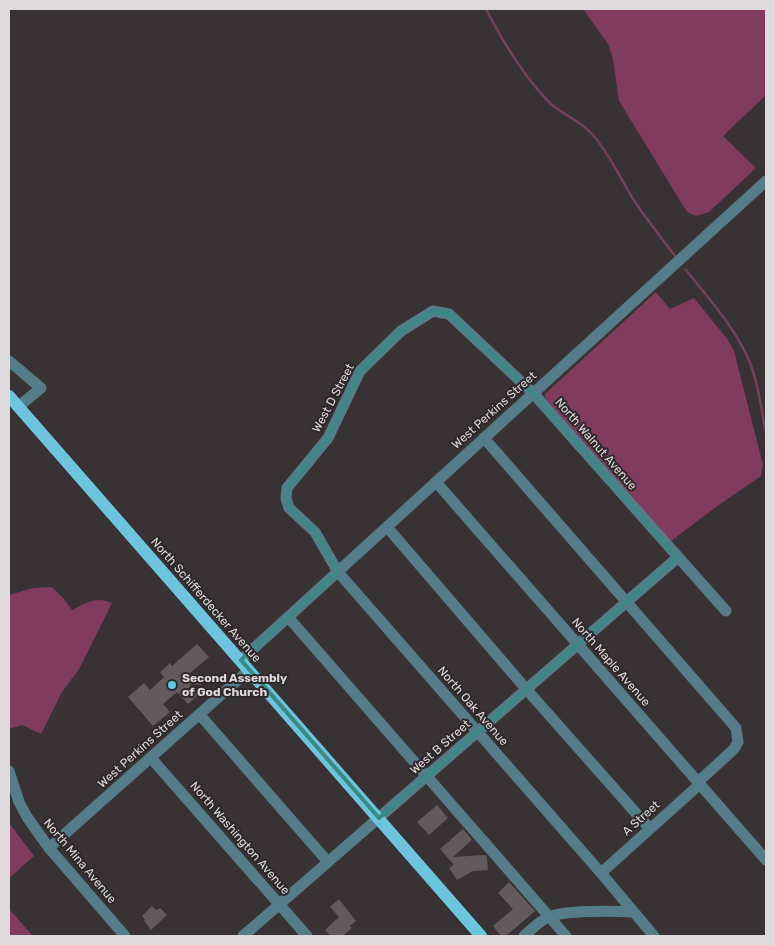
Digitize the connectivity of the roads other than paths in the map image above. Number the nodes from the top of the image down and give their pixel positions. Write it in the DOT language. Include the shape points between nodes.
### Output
graph roads {
  1 [pos="766,181"];
  2 [pos="433,311"];
  3 [pos="9,361"];
  4 [pos="533,394"];
  5 [pos="9,396"];
  6 [pos="18,407"];
  7 [pos="484,438"];
  8 [pos="436,482"];
  9 [pos="287,488"];
  10 [pos="387,527"];
  11 [pos="677,558"];
  12 [pos="338,572"];
  13 [pos="627,602"];
  14 [pos="726,611"];
  15 [pos="288,617"];
  16 [pos="578,645"];
  17 [pos="241,660"];
  18 [pos="249,670"];
  19 [pos="527,690"];
  20 [pos="200,715"];
  21 [pos="478,733"];
  22 [pos="152,758"];
  23 [pos="9,771"];
  24 [pos="427,777"];
  25 [pos="699,783"];
  26 [pos="379,818"];
  27 [pos="650,829"];
  28 [pos="49,848"];
  29 [pos="766,860"];
  30 [pos="328,862"];
  31 [pos="601,873"];
  32 [pos="280,905"];
  33 [pos="632,912"];
  34 [pos="549,917"];
  35 [pos="125,936"];
  36 [pos="243,936"];
  37 [pos="307,936"];
  38 [pos="481,936"];
  39 [pos="524,936"];
  40 [pos="566,936"];
  41 [pos="654,936"];
  1 -- 4 [label="street, West Perkins Street"];
  2 -- 4 [label="street, North Walnut Avenue" via="449,314"];
  2 -- 9 [label="street, West D Street" via="401,331 360,372 328,438"];
  3 -- 6 [label="street" via="41,388"];
  4 -- 7 [label="street, West Perkins Street"];
  4 -- 11 [label="street, North Walnut Avenue"];
  5 -- 6 [label="main road, North Schifferdecker Avenue"];
  6 -- 17 [label="main road, North Schifferdecker Avenue"];
  7 -- 8 [label="street, West Perkins Street"];
  7 -- 13 [label="street, A Street"];
  8 -- 10 [label="street, West Perkins Street"];
  8 -- 16 [label="street, North Maple Avenue"];
  9 -- 12 [label="street, North Oak Avenue" via="289,508 315,532"];
  10 -- 12 [label="street, West Perkins Street"];
  10 -- 19 [label="street"];
  11 -- 13 [label="street, West B Street"];
  11 -- 14 [label="street, North Walnut Avenue"];
  12 -- 15 [label="street, West Perkins Street"];
  12 -- 21 [label="street, North Oak Avenue"];
  13 -- 16 [label="street, West B Street"];
  13 -- 25 [label="street, A Street" via="736,728 738,742 734,749"];
  15 -- 17 [label="street, West Perkins Street"];
  15 -- 24 [label="street"];
  16 -- 19 [label="street, West B Street"];
  16 -- 25 [label="street, North Maple Avenue"];
  17 -- 18 [label="main road, North Schifferdecker Avenue"];
  18 -- 20 [label="street, West Perkins Street"];
  18 -- 26 [label="main road, North Schifferdecker Avenue"];
  19 -- 21 [label="street, West B Street"];
  19 -- 27 [label="street"];
  20 -- 22 [label="street, West Perkins Street"];
  20 -- 30 [label="street"];
  21 -- 24 [label="street, West B Street"];
  21 -- 31 [label="street, North Oak Avenue"];
  22 -- 28 [label="street, West Perkins Street"];
  22 -- 32 [label="street, North Washington Avenue"];
  23 -- 28 [label="street, North Mina Avenue" via="22,808"];
  24 -- 26 [label="street, West B Street"];
  24 -- 34 [label="street"];
  25 -- 27 [label="street, A Street"];
  25 -- 29 [label="street, North Maple Avenue"];
  26 -- 30 [label="street, West B Street"];
  26 -- 38 [label="main road, North Schifferdecker Avenue"];
  27 -- 31 [label="street, A Street"];
  28 -- 35 [label="street, North Mina Avenue"];
  30 -- 32 [label="street, West B Street"];
  31 -- 33 [label="street, North Oak Avenue"];
  32 -- 36 [label="street, West B Street"];
  32 -- 37 [label="street, North Washington Avenue"];
  33 -- 34 [label="street" via="557,914"];
  33 -- 41 [label="street, North Oak Avenue"];
  34 -- 39 [label="street"];
  34 -- 40 [label="street"];
}
